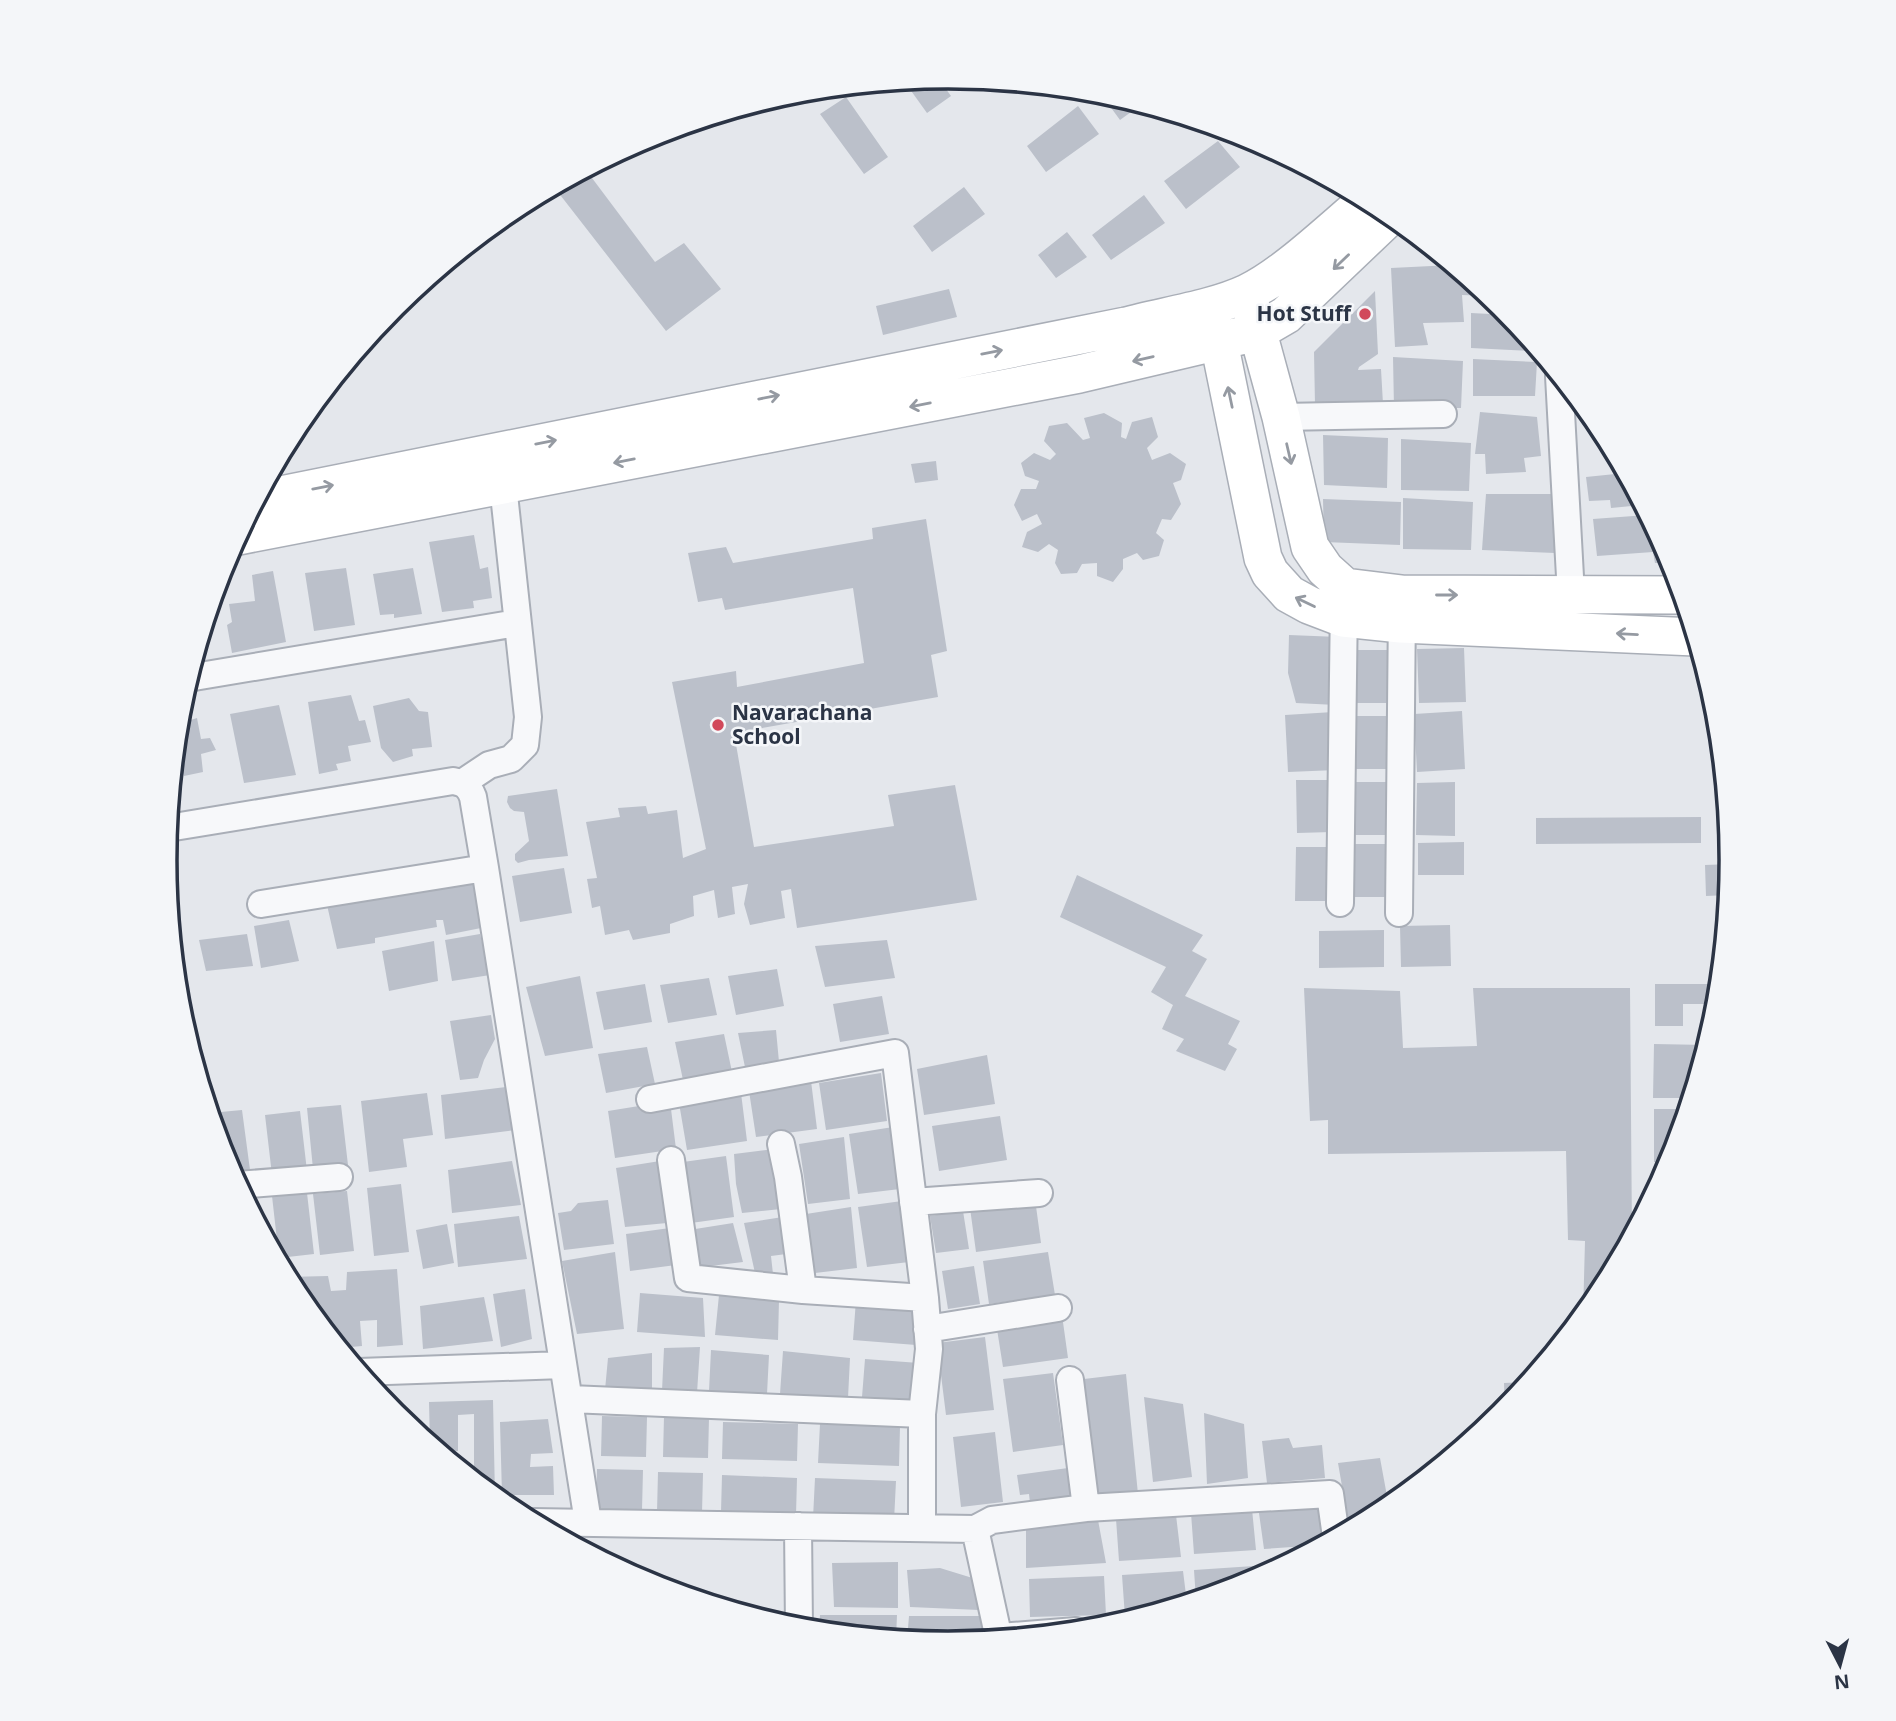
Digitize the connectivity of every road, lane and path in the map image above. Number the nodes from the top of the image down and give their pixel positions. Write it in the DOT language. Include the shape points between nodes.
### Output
graph roads {
  1 [pos="1358,208"];
  2 [pos="1382,223"];
  3 [pos="1247,293"];
  4 [pos="1206,306"];
  5 [pos="1257,332"];
  6 [pos="1219,342"];
  7 [pos="1560,391"];
  8 [pos="1443,414"];
  9 [pos="1281,417"];
  10 [pos="659,437"];
  11 [pos="503,485"];
  12 [pos="267,498"];
  13 [pos="249,534"];
  14 [pos="1571,595"];
  15 [pos="1672,595"];
  16 [pos="1344,603"];
  17 [pos="1401,609"];
  18 [pos="517,623"];
  19 [pos="1685,636"];
  20 [pos="200,676"];
  21 [pos="462,783"];
  22 [pos="178,826"];
  23 [pos="485,868"];
  24 [pos="1340,903"];
  25 [pos="261,904"];
  26 [pos="1399,913"];
  27 [pos="650,1100"];
  28 [pos="781,1144"];
  29 [pos="671,1160"];
  30 [pos="339,1177"];
  31 [pos="248,1184"];
  32 [pos="1039,1193"];
  33 [pos="913,1202"];
  34 [pos="803,1290"];
  35 [pos="925,1298"];
  36 [pos="1058,1308"];
  37 [pos="927,1329"];
  38 [pos="563,1365"];
  39 [pos="371,1373"];
  40 [pos="1070,1380"];
  41 [pos="570,1399"];
  42 [pos="922,1414"];
  43 [pos="1086,1508"];
  44 [pos="588,1521"];
  45 [pos="798,1526"];
  46 [pos="562,1528"];
  47 [pos="922,1528"];
  48 [pos="1334,1528"];
  49 [pos="975,1529"];
  50 [pos="799,1617"];
  51 [pos="997,1630"];
  1 -- 3 [label="street"];
  2 -- 5 [label="street, one-way" via="1286,315"];
  3 -- 4 [label="street"];
  3 -- 5 [label="street"];
  4 -- 6 [label="street"];
  10 -- 4 [label="street, one-way"];
  5 -- 6 [label="street"];
  5 -- 9 [label="street"];
  6 -- 10 [label="street, one-way" via="1079,374"];
  16 -- 6 [label="street, one-way" via="1309,605 1289,594 1270,573 1263,558"];
  7 -- 14 [label="street"];
  8 -- 9 [label="street"];
  9 -- 16 [label="street, one-way" via="1310,547"];
  10 -- 11 [label="street, one-way"];
  12 -- 10 [label="street, one-way"];
  11 -- 13 [label="street"];
  11 -- 18 [label="street"];
  14 -- 15 [label="street"];
  17 -- 14 [label="street, one-way"];
  16 -- 17 [label="street"];
  16 -- 24 [label="street"];
  19 -- 17 [label="street, one-way"];
  17 -- 26 [label="street"];
  18 -- 20 [label="street"];
  18 -- 21 [label="street" via="528,717 525,745 511,759 489,765"];
  21 -- 22 [label="street"];
  21 -- 23 [label="street" via="473,797"];
  23 -- 25 [label="street"];
  23 -- 38 [label="street"];
  27 -- 33 [label="street" via="895,1053"];
  28 -- 34 [label="street"];
  29 -- 34 [label="street" via="688,1278"];
  30 -- 31 [label="street"];
  32 -- 33 [label="street"];
  33 -- 35 [label="street"];
  34 -- 35 [label="street"];
  35 -- 37 [label="street"];
  36 -- 37 [label="street"];
  37 -- 42 [label="street"];
  38 -- 39 [label="street"];
  38 -- 41 [label="street"];
  40 -- 43 [label="street"];
  41 -- 42 [label="street"];
  41 -- 44 [label="street"];
  42 -- 47 [label="street"];
  43 -- 48 [label="street" via="1329,1494"];
  43 -- 49 [label="street" via="992,1520"];
  44 -- 45 [label="street"];
  44 -- 46 [label="street"];
  45 -- 47 [label="street"];
  45 -- 50 [label="street"];
  47 -- 49 [label="street"];
  49 -- 51 [label="street"];
}
